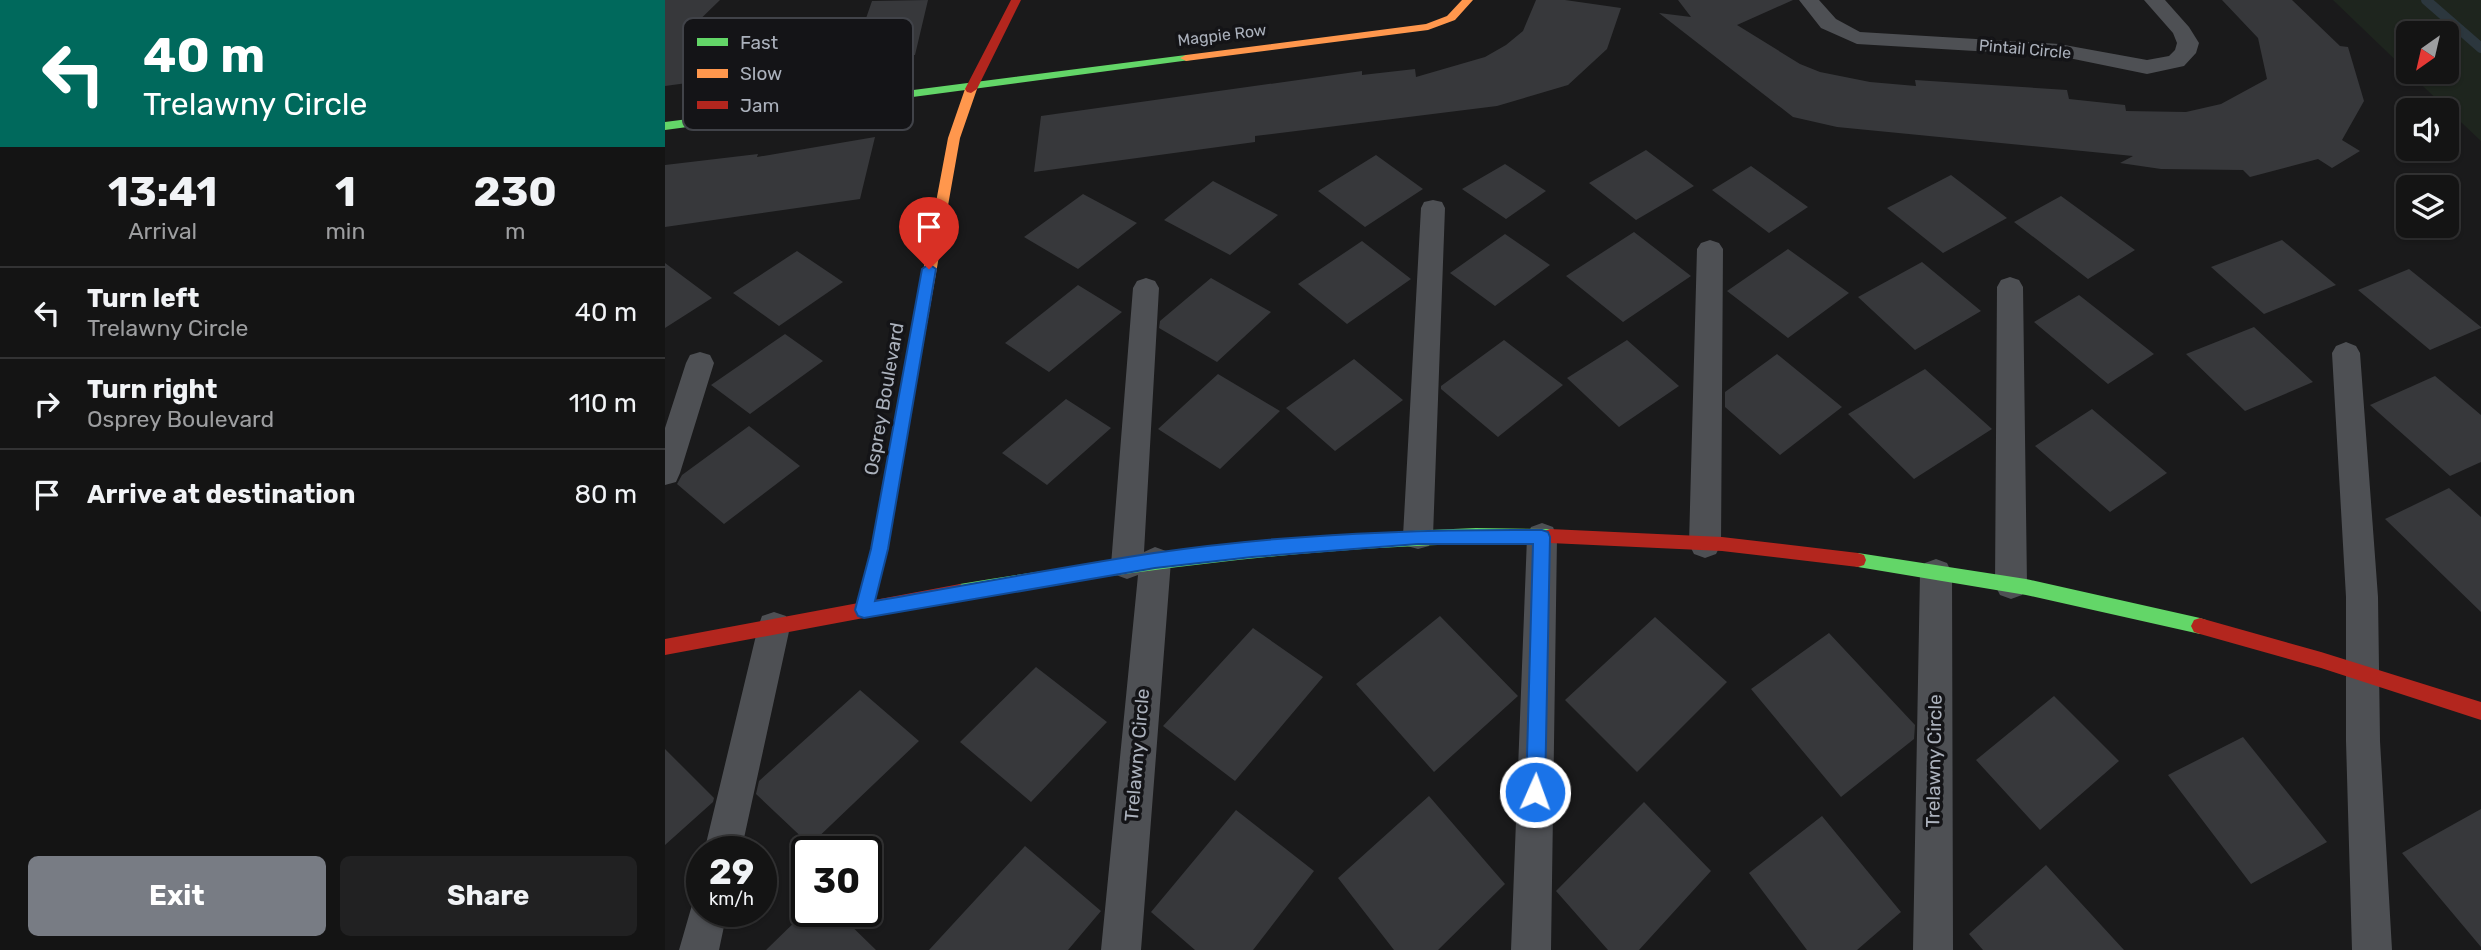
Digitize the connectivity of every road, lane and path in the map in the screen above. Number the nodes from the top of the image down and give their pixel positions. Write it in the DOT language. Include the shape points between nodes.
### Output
graph roads {
  1 [pos="1016,0"];
  2 [pos="1468,0"];
  3 [pos="1809,0"];
  4 [pos="2154,0"];
  5 [pos="971,86"];
  6 [pos="913,94"];
  7 [pos="683,124"];
  8 [pos="665,126"];
  9 [pos="1433,208"];
  10 [pos="1710,249"];
  11 [pos="2010,287"];
  12 [pos="1146,288"];
  13 [pos="2346,353"];
  14 [pos="700,363"];
  15 [pos="665,473"];
  16 [pos="1418,536"];
  17 [pos="1542,537"];
  18 [pos="1705,544"];
  19 [pos="1141,563"];
  20 [pos="1936,573"];
  21 [pos="2011,585"];
  22 [pos="864,610"];
  23 [pos="774,627"];
  24 [pos="665,648"];
  25 [pos="2362,672"];
  26 [pos="2481,711"];
  27 [pos="726,836"];
  28 [pos="704,927"];
  29 [pos="699,950"];
  30 [pos="1121,950"];
  31 [pos="1531,950"];
  32 [pos="1933,950"];
  33 [pos="2372,950"];
  1 -- 5 [label="street, Osprey Boulevard"];
  2 -- 5 [label="street, Magpie Row" via="1459,13 1428,27"];
  3 -- 4 [label="street, Pintail Circle" via="1832,28 1857,38 2059,50 2147,67 2176,61 2188,43"];
  5 -- 6 [label="street, Magpie Row"];
  5 -- 22 [label="street, Osprey Boulevard" via="943,192"];
  7 -- 8 [label="street, Magpie Row"];
  9 -- 16 [label="street"];
  10 -- 18 [label="street"];
  11 -- 21 [label="street"];
  12 -- 19 [label="street, Trelawny Circle"];
  13 -- 25 [label="street" via="2362,597"];
  14 -- 15 [label="street"];
  16 -- 17 [label="street"];
  16 -- 19 [label="street"];
  17 -- 18 [label="street"];
  17 -- 31 [label="street"];
  18 -- 20 [label="street"];
  19 -- 22 [label="street"];
  19 -- 30 [label="street, Trelawny Circle"];
  20 -- 21 [label="street"];
  20 -- 32 [label="street, Trelawny Circle"];
  21 -- 25 [label="street" via="2169,618"];
  22 -- 23 [label="street"];
  23 -- 24 [label="street"];
  23 -- 27 [label="street"];
  25 -- 26 [label="street"];
  25 -- 33 [label="street"];
  28 -- 29 [label="street"];
}
